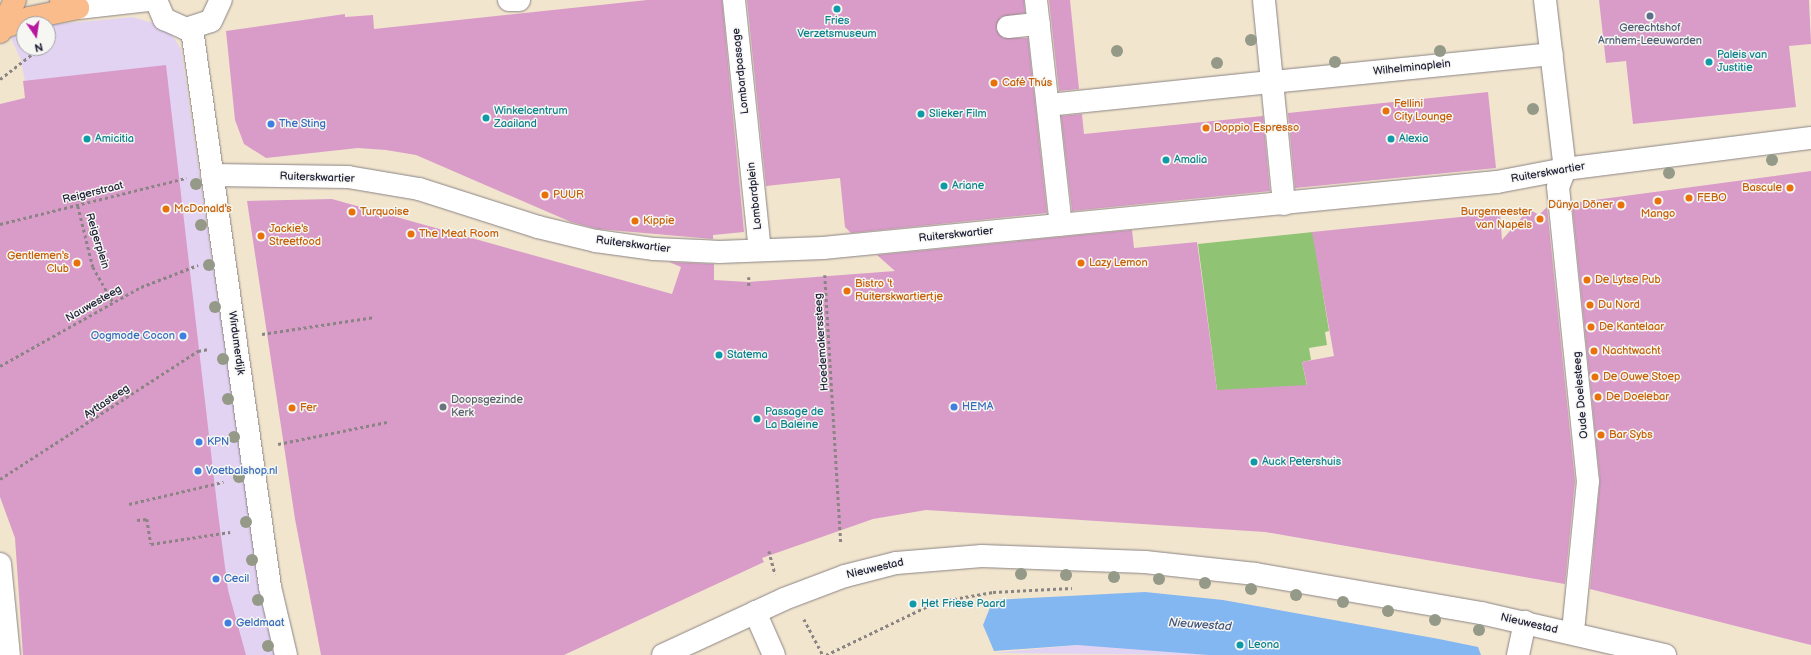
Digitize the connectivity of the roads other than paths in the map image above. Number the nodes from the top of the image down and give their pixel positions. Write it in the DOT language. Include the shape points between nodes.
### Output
graph roads {
  1 [pos="14,0"];
  2 [pos="148,0"];
  3 [pos="156,0"];
  4 [pos="221,0"];
  5 [pos="509,0"];
  6 [pos="519,0"];
  7 [pos="734,0"];
  8 [pos="1036,0"];
  9 [pos="1264,0"];
  10 [pos="1546,0"];
  11 [pos="69,4"];
  12 [pos="1039,24"];
  13 [pos="1008,27"];
  14 [pos="192,29"];
  15 [pos="1,30"];
  16 [pos="1552,54"];
  17 [pos="1272,82"];
  18 [pos="1048,105"];
  19 [pos="1811,138"];
  20 [pos="749,142"];
  21 [pos="1565,169"];
  22 [pos="212,175"];
  23 [pos="1284,204"];
  24 [pos="1061,225"];
  25 [pos="760,250"];
  26 [pos="0,564"];
  27 [pos="758,618"];
  28 [pos="1525,622"];
  29 [pos="1574,622"];
  30 [pos="9,655"];
  31 [pos="286,655"];
  32 [pos="663,655"];
  33 [pos="774,655"];
  34 [pos="1518,655"];
  35 [pos="1665,655"];
  1 -- 15 [label="main road"];
  2 -- 11 [label="street"];
  3 -- 14 [label="street" via="158,11 168,22"];
  4 -- 14 [label="street" via="211,21"];
  5 -- 6 [label="street"];
  7 -- 20 [label="street, Lombardpassage"];
  8 -- 12 [label="street"];
  9 -- 17 [label="street"];
  10 -- 16 [label="street"];
  11 -- 15 [label="main road"];
  12 -- 13 [label="street"];
  12 -- 18 [label="street"];
  14 -- 22 [label="street, Wirdumerdijk"];
  16 -- 17 [label="street, Wilhelminaplein"];
  16 -- 21 [label="street"];
  17 -- 18 [label="street, Wilhelminaplein"];
  17 -- 23 [label="street"];
  18 -- 24 [label="street"];
  19 -- 21 [label="street, Ruiterskwartier"];
  20 -- 25 [label="street, Lombardplein"];
  21 -- 23 [label="street, Ruiterskwartier" via="1497,182"];
  21 -- 29 [label="street, Oude Doelesteeg" via="1558,187 1588,481"];
  22 -- 25 [label="street, Ruiterskwartier" via="348,177 419,189 538,227 596,241 654,249"];
  22 -- 31 [label="street, Wirdumerdijk" via="270,587"];
  23 -- 24 [label="street, Ruiterskwartier"];
  24 -- 25 [label="street, Ruiterskwartier" via="823,248"];
  26 -- 30 [label="street"];
  27 -- 28 [label="street, Nieuwestad" via="814,586 868,569 926,559 982,556 1145,562 1254,574"];
  27 -- 32 [label="street, Nieuwestad"];
  27 -- 33 [label="street"];
  28 -- 34 [label="street"];
  28 -- 35 [label="street, Nieuwestad"];
}
